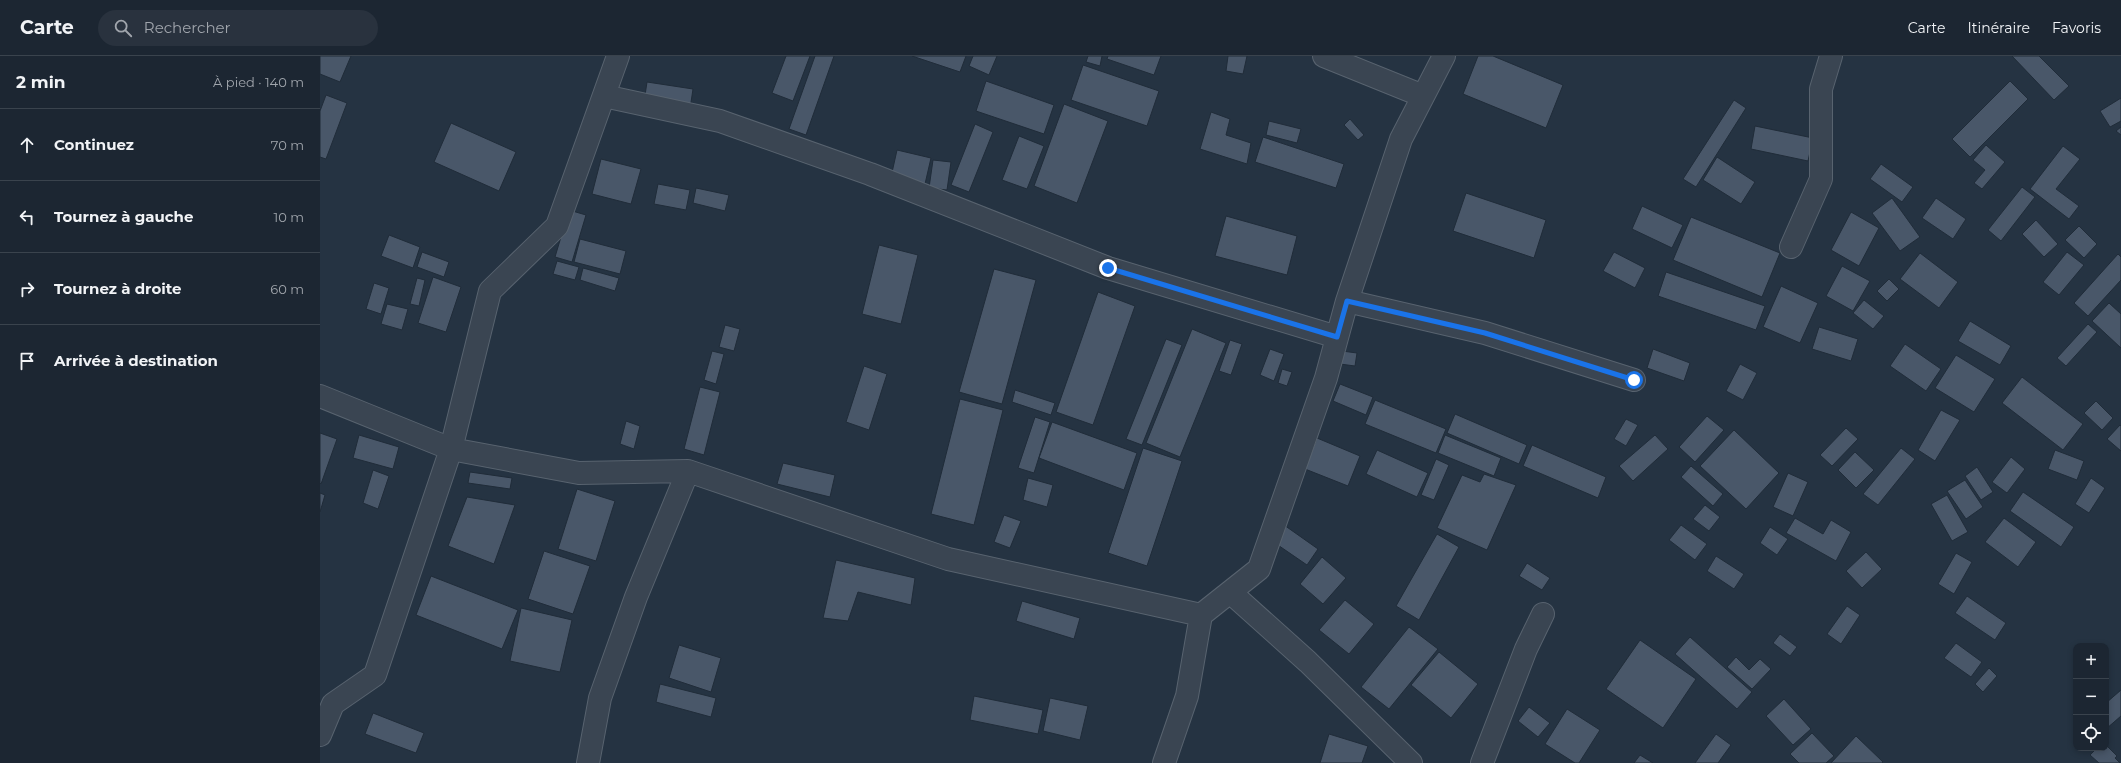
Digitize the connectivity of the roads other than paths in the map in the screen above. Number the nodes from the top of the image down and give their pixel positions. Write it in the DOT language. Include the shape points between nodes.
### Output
graph roads {
  1 [pos="618,56"];
  2 [pos="1324,56"];
  3 [pos="1444,56"];
  4 [pos="1831,56"];
  5 [pos="604,96"];
  6 [pos="1423,96"];
  7 [pos="1791,247"];
  8 [pos="1347,301"];
  9 [pos="1337,337"];
  10 [pos="1634,380"];
  11 [pos="320,396"];
  12 [pos="451,449"];
  13 [pos="688,471"];
  14 [pos="1230,592"];
  15 [pos="1543,614"];
  16 [pos="1201,615"];
  17 [pos="327,706"];
  18 [pos="320,735"];
  19 [pos="588,763"];
  20 [pos="1164,763"];
  21 [pos="1411,763"];
  22 [pos="1482,763"];
  1 -- 5 [label="street"];
  2 -- 6 [label="street"];
  3 -- 6 [label="street"];
  4 -- 7 [label="street" via="1821,88 1821,179"];
  5 -- 9 [label="street" via="720,121 870,174 1108,268"];
  5 -- 12 [label="street" via="557,226 490,291"];
  6 -- 8 [label="street" via="1401,139"];
  8 -- 9 [label="street"];
  8 -- 10 [label="street" via="1485,333"];
  9 -- 14 [label="street" via="1326,378 1259,569"];
  11 -- 12 [label="street"];
  12 -- 13 [label="street" via="579,473"];
  12 -- 17 [label="street" via="375,675"];
  13 -- 16 [label="street" via="948,559"];
  13 -- 19 [label="street" via="636,597 600,698"];
  14 -- 16 [label="street"];
  14 -- 21 [label="street" via="1308,662"];
  15 -- 22 [label="street" via="1526,649"];
  16 -- 20 [label="street" via="1187,696"];
  17 -- 18 [label="street"];
}
